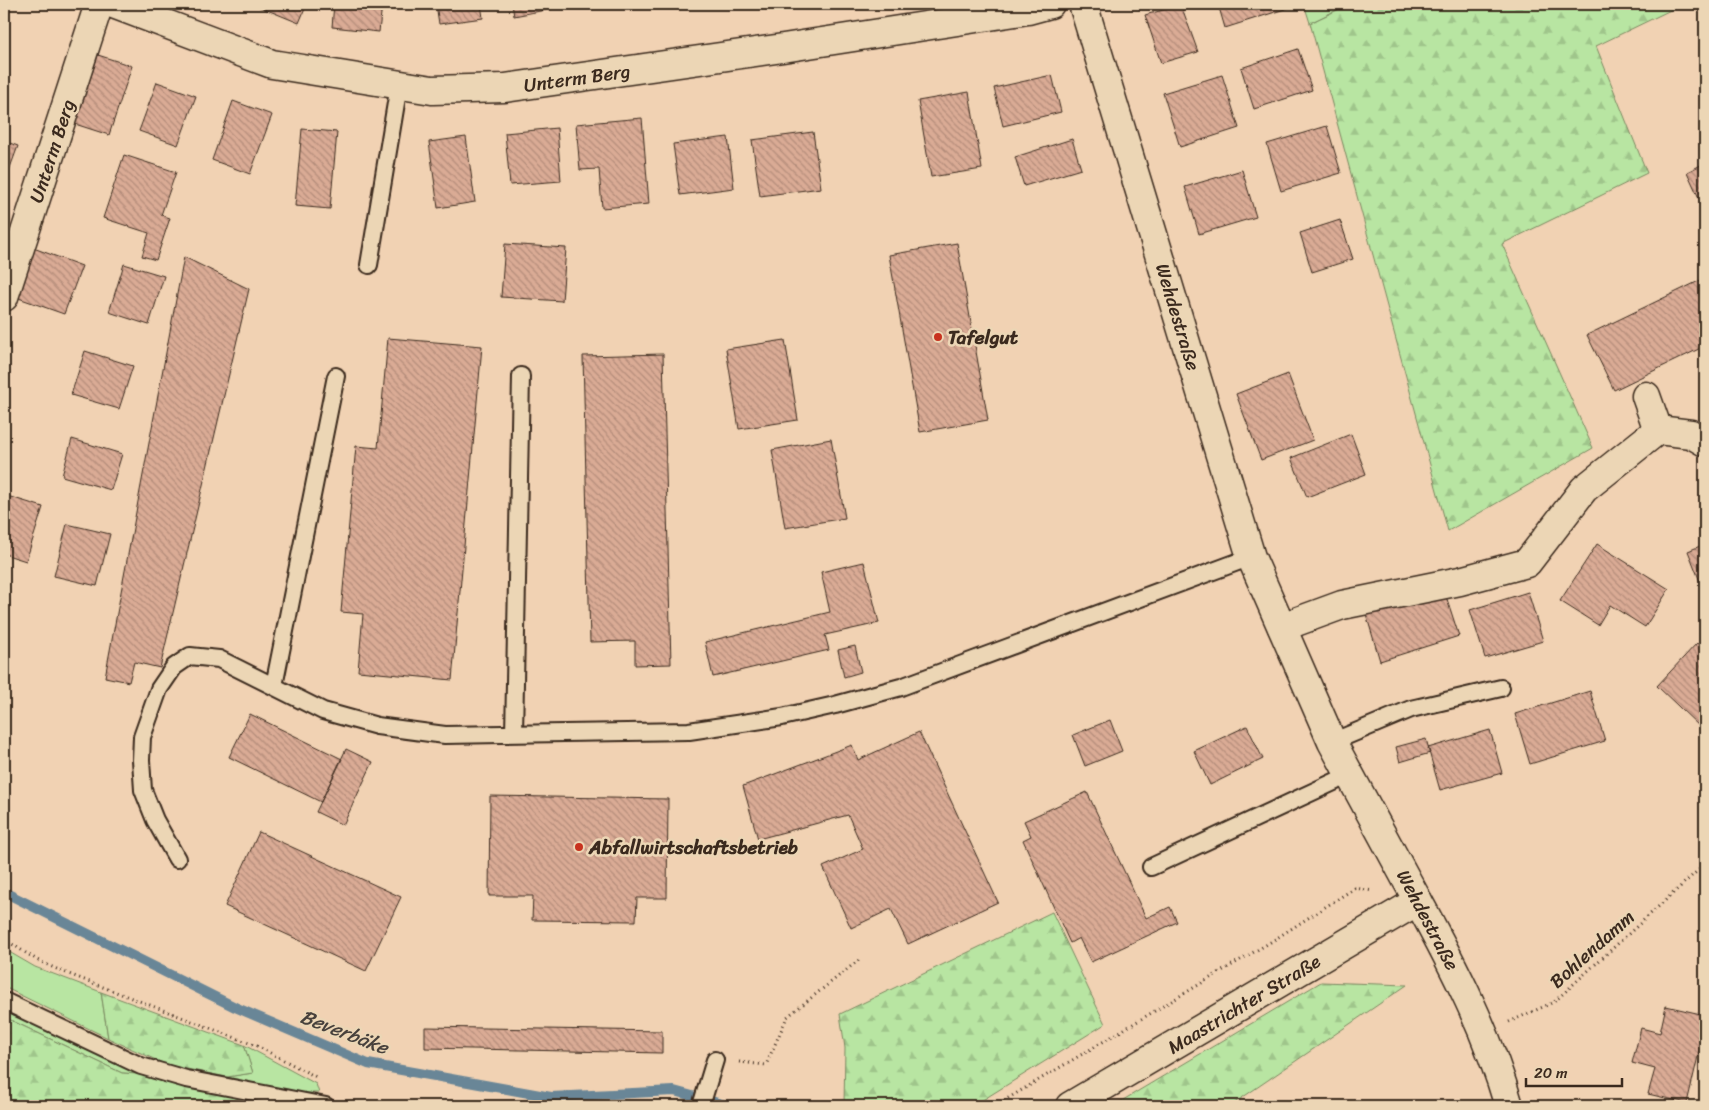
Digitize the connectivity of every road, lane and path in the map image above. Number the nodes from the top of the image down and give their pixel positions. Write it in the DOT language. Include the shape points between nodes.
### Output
graph roads {
  1 [pos="99,4"];
  2 [pos="113,4"];
  3 [pos="1050,4"];
  4 [pos="1083,4"];
  5 [pos="399,85"];
  6 [pos="369,265"];
  7 [pos="4,297"];
  8 [pos="336,376"];
  9 [pos="521,376"];
  10 [pos="1646,396"];
  11 [pos="1658,430"];
  12 [pos="1705,442"];
  13 [pos="1250,557"];
  14 [pos="1282,627"];
  15 [pos="274,686"];
  16 [pos="1501,688"];
  17 [pos="514,734"];
  18 [pos="1332,742"];
  19 [pos="1350,775"];
  20 [pos="177,859"];
  21 [pos="1705,864"];
  22 [pos="1151,867"];
  23 [pos="1418,901"];
  24 [pos="4,939"];
  25 [pos="859,960"];
  26 [pos="4,1001"];
  27 [pos="1484,1033"];
  28 [pos="715,1060"];
  29 [pos="323,1082"];
  30 [pos="326,1106"];
  31 [pos="701,1106"];
  32 [pos="995,1106"];
  33 [pos="1070,1106"];
  34 [pos="1509,1106"];
  1 -- 7 [label="street, Unterm Berg"];
  2 -- 5 [label="street, Unterm Berg" via="272,64"];
  3 -- 5 [label="street, Unterm Berg" via="802,45 505,88 432,90"];
  4 -- 13 [label="street, Wehdestraße"];
  5 -- 6 [label="lane"];
  8 -- 15 [label="lane"];
  9 -- 17 [label="lane"];
  10 -- 11 [label="street"];
  11 -- 12 [label="street" via="1690,434"];
  11 -- 14 [label="street" via="1584,488 1527,563 1460,582 1342,606"];
  13 -- 14 [label="street, Wehdestraße"];
  13 -- 17 [label="lane" via="901,687 835,705 782,717 689,731"];
  14 -- 18 [label="street, Wehdestraße"];
  15 -- 17 [label="lane" via="323,711 377,726 445,735"];
  15 -- 20 [label="lane" via="219,660 190,656 174,668 159,689 142,737 143,790"];
  16 -- 18 [label="lane" via="1411,709"];
  18 -- 19 [label="street, Wehdestraße"];
  19 -- 22 [label="lane"];
  19 -- 23 [label="street, Wehdestraße"];
  21 -- 27 [label="path, Bohlendamm" via="1554,1002"];
  23 -- 27 [label="street, Wehdestraße"];
  23 -- 32 [label="path" via="1355,888"];
  23 -- 33 [label="street, Maastrichter Straße"];
  24 -- 29 [label="path" via="36,960 257,1046"];
  25 -- 28 [label="path" via="787,1017 766,1065"];
  26 -- 30 [label="lane" via="141,1066 186,1079"];
  27 -- 34 [label="street, Wehdestraße"];
  28 -- 31 [label="lane"];
}
